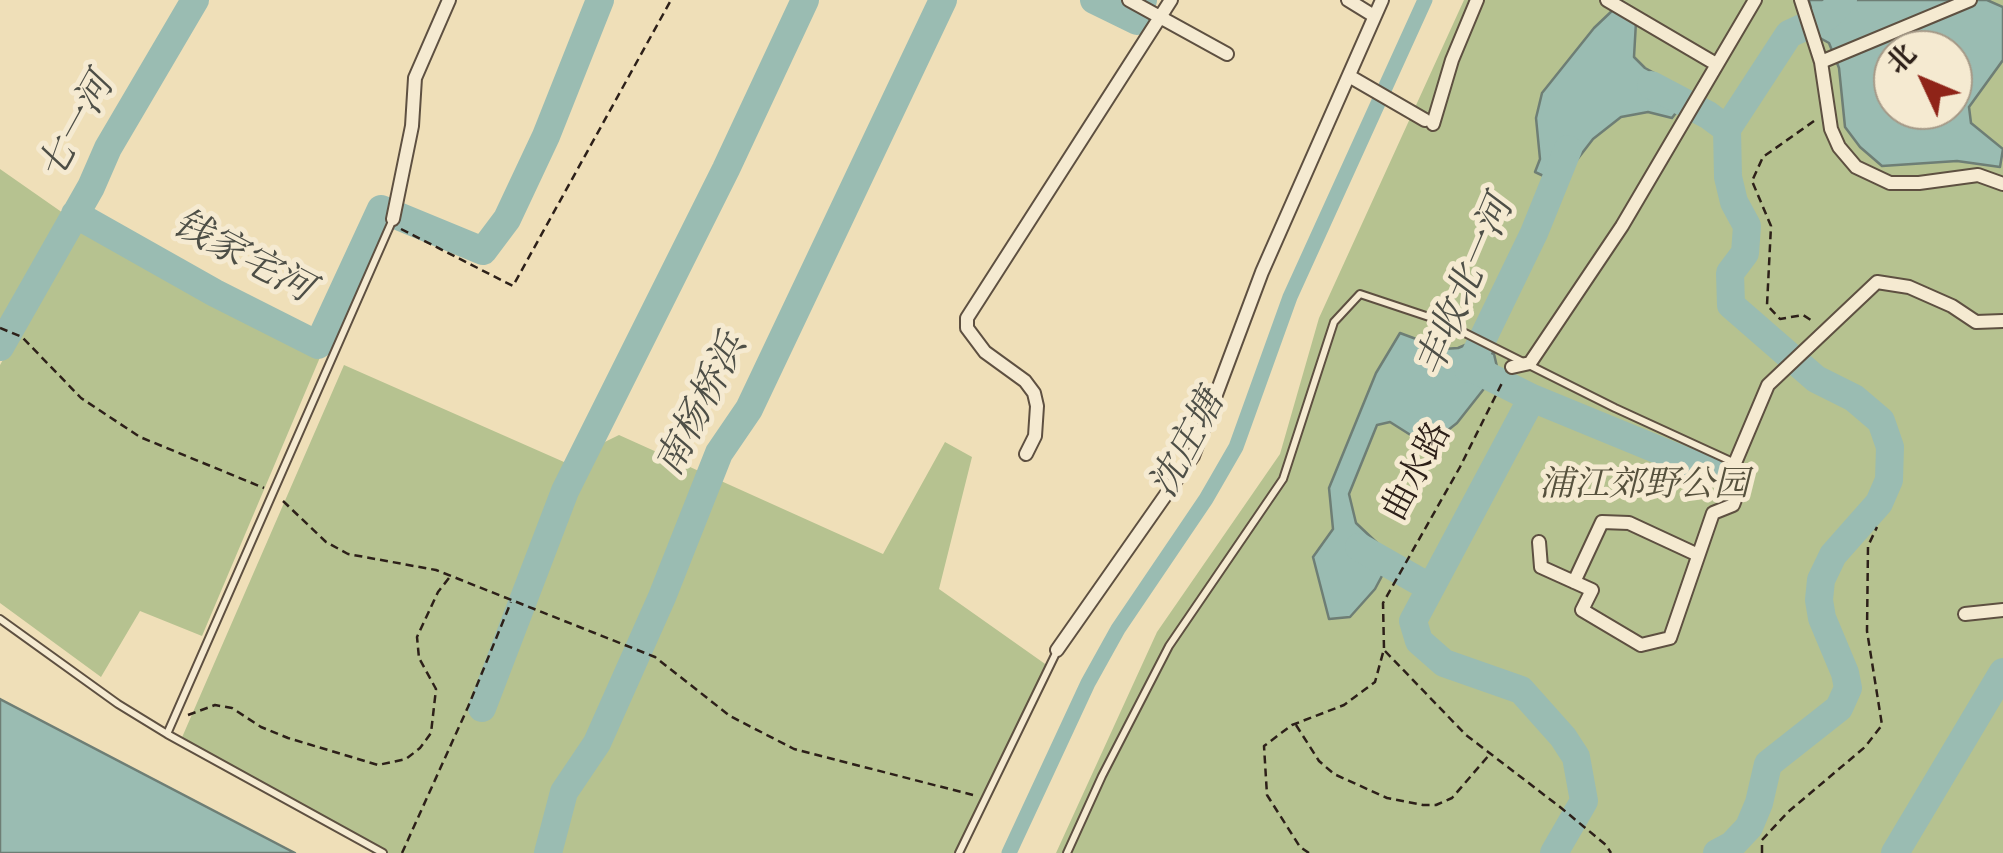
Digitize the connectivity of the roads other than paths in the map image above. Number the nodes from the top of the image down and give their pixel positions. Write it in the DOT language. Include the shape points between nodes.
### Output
graph roads {
  1 [pos="449,0"];
  2 [pos="1129,0"];
  3 [pos="1171,0"];
  4 [pos="1348,0"];
  5 [pos="1382,0"];
  6 [pos="1477,0"];
  7 [pos="1755,0"];
  8 [pos="1801,0"];
  9 [pos="1970,0"];
  10 [pos="1611,2"];
  11 [pos="1156,16"];
  12 [pos="1374,16"];
  13 [pos="1226,54"];
  14 [pos="1821,62"];
  15 [pos="1716,64"];
  16 [pos="1351,78"];
  17 [pos="2003,184"];
  18 [pos="394,217"];
  19 [pos="2003,321"];
  20 [pos="1530,364"];
  21 [pos="1512,366"];
  22 [pos="1026,454"];
  23 [pos="1735,464"];
  24 [pos="1539,542"];
  25 [pos="1698,556"];
  26 [pos="1574,582"];
  27 [pos="2003,610"];
  28 [pos="1966,614"];
  29 [pos="0,619"];
  30 [pos="1057,650"];
  31 [pos="167,734"];
  32 [pos="383,853"];
  33 [pos="959,853"];
  34 [pos="1067,853"];
  1 -- 18 [label="street" via="414,78"];
  2 -- 11 [label="street"];
  3 -- 11 [label="street"];
  4 -- 12 [label="street"];
  5 -- 12 [label="street"];
  6 -- 16 [label="street" via="1429,122"];
  7 -- 15 [label="street"];
  8 -- 14 [label="street"];
  9 -- 14 [label="street"];
  10 -- 15 [label="street"];
  11 -- 13 [label="street"];
  11 -- 22 [label="street" via="967,318 985,352 1034,393 1034,436"];
  12 -- 16 [label="street"];
  14 -- 17 [label="street" via="1839,147 1856,167 1890,183 1978,175"];
  15 -- 20 [label="street" via="1622,226"];
  16 -- 30 [label="street" via="1262,272 1193,456"];
  18 -- 31 [label="lane"];
  19 -- 23 [label="street" via="1976,322 1909,287 1877,282 1768,385"];
  20 -- 21 [label="street"];
  20 -- 23 [label="lane"];
  20 -- 34 [label="lane" via="1441,321 1360,294 1334,322 1283,479 1170,646"];
  23 -- 25 [label="street" via="1738,492 1732,505 1713,513"];
  24 -- 26 [label="street" via="1540,567"];
  25 -- 26 [label="street" via="1629,523 1602,522"];
  25 -- 26 [label="street" via="1670,638 1641,645 1582,610 1592,590"];
  27 -- 28 [label="street"];
  29 -- 31 [label="lane"];
  30 -- 33 [label="lane"];
  31 -- 32 [label="lane"];
}
